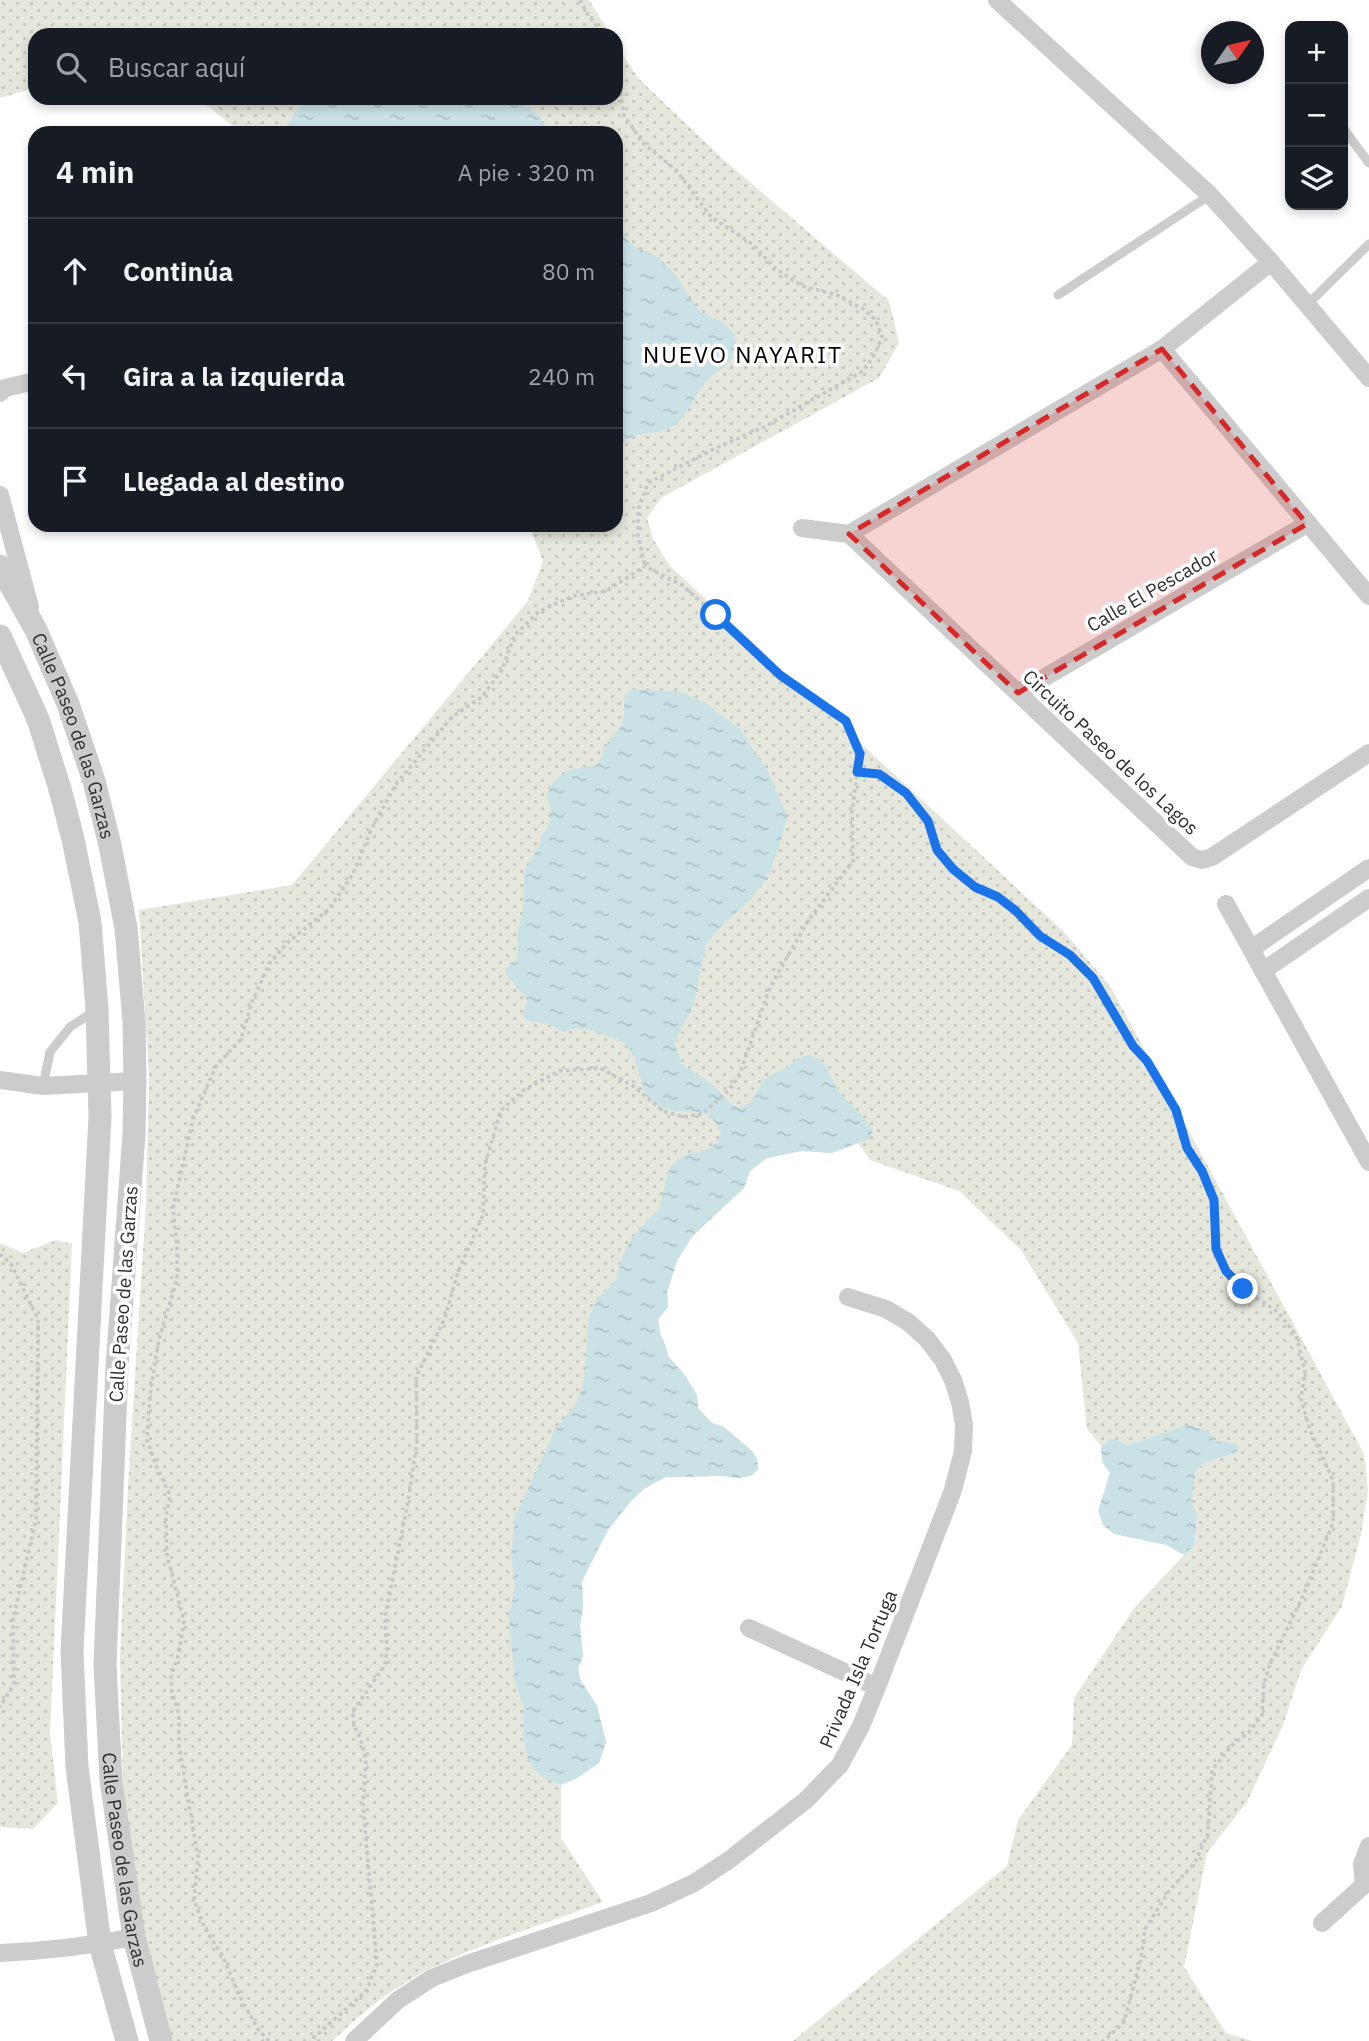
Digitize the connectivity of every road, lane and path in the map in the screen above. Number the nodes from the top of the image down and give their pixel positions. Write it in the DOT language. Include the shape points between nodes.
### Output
graph roads {
  1 [pos="580,0"];
  2 [pos="997,0"];
  3 [pos="599,28"];
  4 [pos="622,105"];
  5 [pos="1348,135"];
  6 [pos="1369,163"];
  7 [pos="1210,195"];
  8 [pos="1369,244"];
  9 [pos="1271,262"];
  10 [pos="1058,295"];
  11 [pos="1307,305"];
  12 [pos="1161,349"];
  13 [pos="1369,378"];
  14 [pos="28,383"];
  15 [pos="0,393"];
  16 [pos="0,495"];
  17 [pos="1307,524"];
  18 [pos="802,528"];
  19 [pos="849,534"];
  20 [pos="0,566"];
  21 [pos="645,566"];
  22 [pos="1369,596"];
  23 [pos="36,630"];
  24 [pos="0,636"];
  25 [pos="1018,693"];
  26 [pos="1369,753"];
  27 [pos="857,772"];
  28 [pos="94,780"];
  29 [pos="60,789"];
  30 [pos="1369,867"];
  31 [pos="1369,898"];
  32 [pos="1226,904"];
  33 [pos="1251,949"];
  34 [pos="1263,971"];
  35 [pos="97,1009"];
  36 [pos="0,1080"];
  37 [pos="135,1081"];
  38 [pos="101,1082"];
  39 [pos="43,1086"];
  40 [pos="1369,1161"];
  41 [pos="0,1254"];
  42 [pos="848,1297"];
  43 [pos="748,1628"];
  44 [pos="877,1686"];
  45 [pos="0,1707"];
  46 [pos="1369,1846"];
  47 [pos="1367,1886"];
  48 [pos="1322,1923"];
  49 [pos="134,1937"];
  50 [pos="100,1944"];
  51 [pos="0,1953"];
  52 [pos="127,2041"];
  53 [pos="161,2041"];
  54 [pos="268,2041"];
  55 [pos="310,2041"];
  56 [pos="354,2041"];
  57 [pos="1104,2041"];
  1 -- 3 [label="path"];
  2 -- 7 [label="street"];
  4 -- 21 [label="path" via="642,142 676,170 711,218 752,244 775,268 802,286 837,295 863,309 876,320 882,337 863,371 764,427 648,484 638,510"];
  5 -- 6 [label="lane"];
  7 -- 9 [label="street"];
  7 -- 10 [label="lane"];
  8 -- 11 [label="lane"];
  9 -- 11 [label="street"];
  9 -- 12 [label="street"];
  11 -- 13 [label="street"];
  12 -- 17 [label="street"];
  12 -- 19 [label="street"];
  14 -- 15 [label="street"];
  16 -- 23 [label="street"];
  17 -- 22 [label="street"];
  17 -- 25 [label="street, Calle El Pescador"];
  18 -- 19 [label="street"];
  19 -- 25 [label="street, Circuito Paseo de los Lagos"];
  20 -- 23 [label="street, Calle Paseo de las Garzas"];
  21 -- 27 [label="path" via="683,586 780,675 846,721 860,754"];
  21 -- 54 [label="path" via="606,591 572,596 538,612 514,636 502,670 482,697 452,717 396,784 353,874 329,909 286,943 269,964 241,1039 216,1066 193,1119 173,1208 177,1279 159,1339 147,1440 170,1495 167,1555 184,1621 171,1677 198,1857 194,1900 240,1997"];
  23 -- 28 [label="street, Calle Paseo de las Garzas"];
  24 -- 29 [label="street, Calle Paseo de las Garzas" via="38,719"];
  25 -- 26 [label="street, Circuito Paseo de los Lagos" via="1192,857 1202,860"];
  27 -- 55 [label="path" via="853,861 808,921 770,987 739,1076 729,1090 702,1114 684,1116 663,1111 633,1086 600,1068 559,1071 524,1090 501,1110 485,1164 483,1215 458,1272 445,1318 416,1377 417,1441 385,1617 385,1665 353,1711 366,1760 363,1805 377,1964 366,1992"];
  27 -- 57 [label="path" via="879,774 906,793 928,821 937,850 953,869 1016,911 1093,978 1176,1110 1187,1148 1214,1200 1216,1249 1226,1271 1243,1289 1278,1311 1296,1335 1305,1371 1301,1399 1333,1480 1333,1523 1270,1664 1262,1715 1212,1770 1209,1835 1195,1862 1145,1929 1124,2022"];
  28 -- 29 [label="street"];
  28 -- 37 [label="street, Calle Paseo de las Garzas" via="126,928"];
  29 -- 35 [label="street, Calle Paseo de las Garzas" via="90,922"];
  30 -- 33 [label="street"];
  31 -- 34 [label="street"];
  32 -- 33 [label="street"];
  33 -- 34 [label="street"];
  34 -- 40 [label="street"];
  35 -- 38 [label="street, Calle Paseo de las Garzas"];
  35 -- 39 [label="lane" via="70,1027 50,1052"];
  36 -- 39 [label="street"];
  37 -- 38 [label="street"];
  37 -- 49 [label="street, Calle Paseo de las Garzas" via="116,1380 105,1665 111,1780"];
  38 -- 39 [label="street"];
  38 -- 50 [label="street, Calle Paseo de las Garzas" via="72,1651 77,1767"];
  41 -- 45 [label="path" via="11,1264 38,1319 36,1520 13,1619 14,1684"];
  42 -- 44 [label="street, Privada Isla Tortuga" via="886,1309 927,1339 953,1380 964,1425 953,1490"];
  43 -- 44 [label="street"];
  44 -- 56 [label="street, Privada Isla Tortuga" via="840,1765 806,1800 720,1866 651,1903 432,1978 398,2000"];
  46 -- 47 [label="street" via="1362,1864"];
  47 -- 48 [label="street"];
  49 -- 50 [label="street"];
  49 -- 53 [label="street, Calle Paseo de las Garzas"];
  50 -- 51 [label="street"];
  50 -- 52 [label="street, Calle Paseo de las Garzas"];
}
